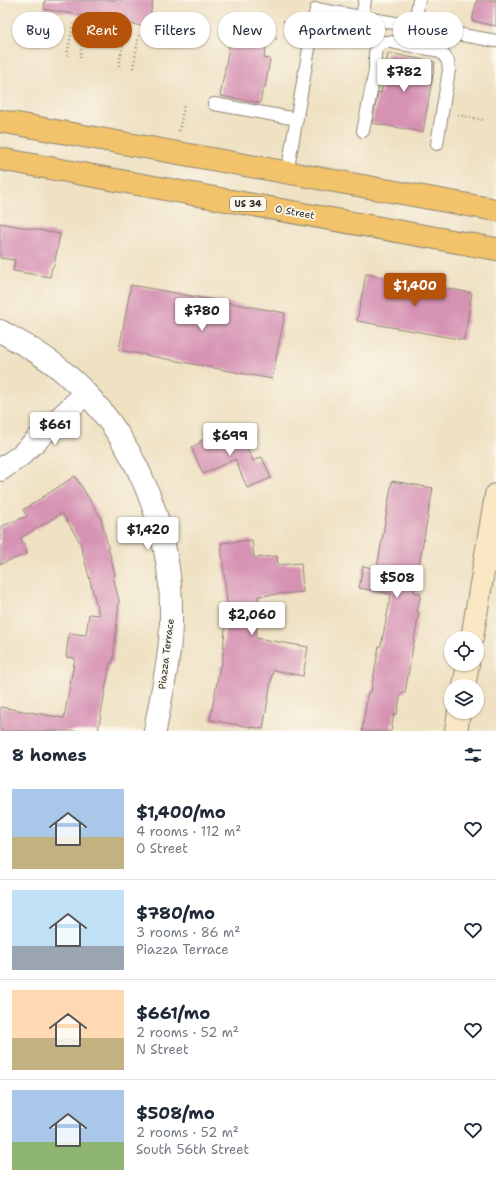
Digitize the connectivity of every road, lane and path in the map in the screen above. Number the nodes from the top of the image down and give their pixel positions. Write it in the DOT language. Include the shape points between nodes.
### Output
graph roads {
  1 [pos="365,0"];
  2 [pos="419,0"];
  3 [pos="315,12"];
  4 [pos="331,12"];
  5 [pos="363,12"];
  6 [pos="417,12"];
  7 [pos="72,29"];
  8 [pos="139,35"];
  9 [pos="463,35"];
  10 [pos="496,41"];
  11 [pos="82,48"];
  12 [pos="122,48"];
  13 [pos="309,48"];
  14 [pos="67,56"];
  15 [pos="80,58"];
  16 [pos="119,66"];
  17 [pos="133,68"];
  18 [pos="214,104"];
  19 [pos="184,106"];
  20 [pos="455,115"];
  21 [pos="297,119"];
  22 [pos="483,120"];
  23 [pos="0,121"];
  24 [pos="179,131"];
  25 [pos="363,131"];
  26 [pos="437,144"];
  27 [pos="0,159"];
  28 [pos="288,173"];
  29 [pos="496,210"];
  30 [pos="496,249"];
  31 [pos="0,330"];
  32 [pos="86,393"];
  33 [pos="0,470"];
  34 [pos="496,495"];
  35 [pos="493,536"];
  36 [pos="473,631"];
  37 [pos="458,719"];
  38 [pos="155,731"];
  39 [pos="456,731"];
  1 -- 5 [label="lane"];
  2 -- 6 [label="lane"];
  3 -- 4 [label="lane" via="316,9"];
  7 -- 14 [label="path"];
  8 -- 17 [label="path"];
  9 -- 10 [label="lane"];
  11 -- 15 [label="path"];
  12 -- 16 [label="path"];
  13 -- 21 [label="lane"];
  18 -- 21 [label="lane"];
  19 -- 24 [label="path"];
  20 -- 22 [label="path"];
  21 -- 28 [label="lane"];
  23 -- 28 [label="main road"];
  25 -- 26 [label="lane" via="375,71 375,53 383,42 391,42 435,50 443,54 448,61 449,70"];
  27 -- 30 [label="main road, O Street / US 34"];
  28 -- 29 [label="main road"];
  31 -- 32 [label="street, Piazza Terrace" via="50,361"];
  32 -- 33 [label="street" via="20,456"];
  32 -- 38 [label="street, Piazza Terrace" via="118,435 134,462 152,503 163,541 170,581 171,621 168,661"];
  34 -- 35 [label="main road"];
  35 -- 36 [label="main road"];
  37 -- 39 [label="main road"];
}
